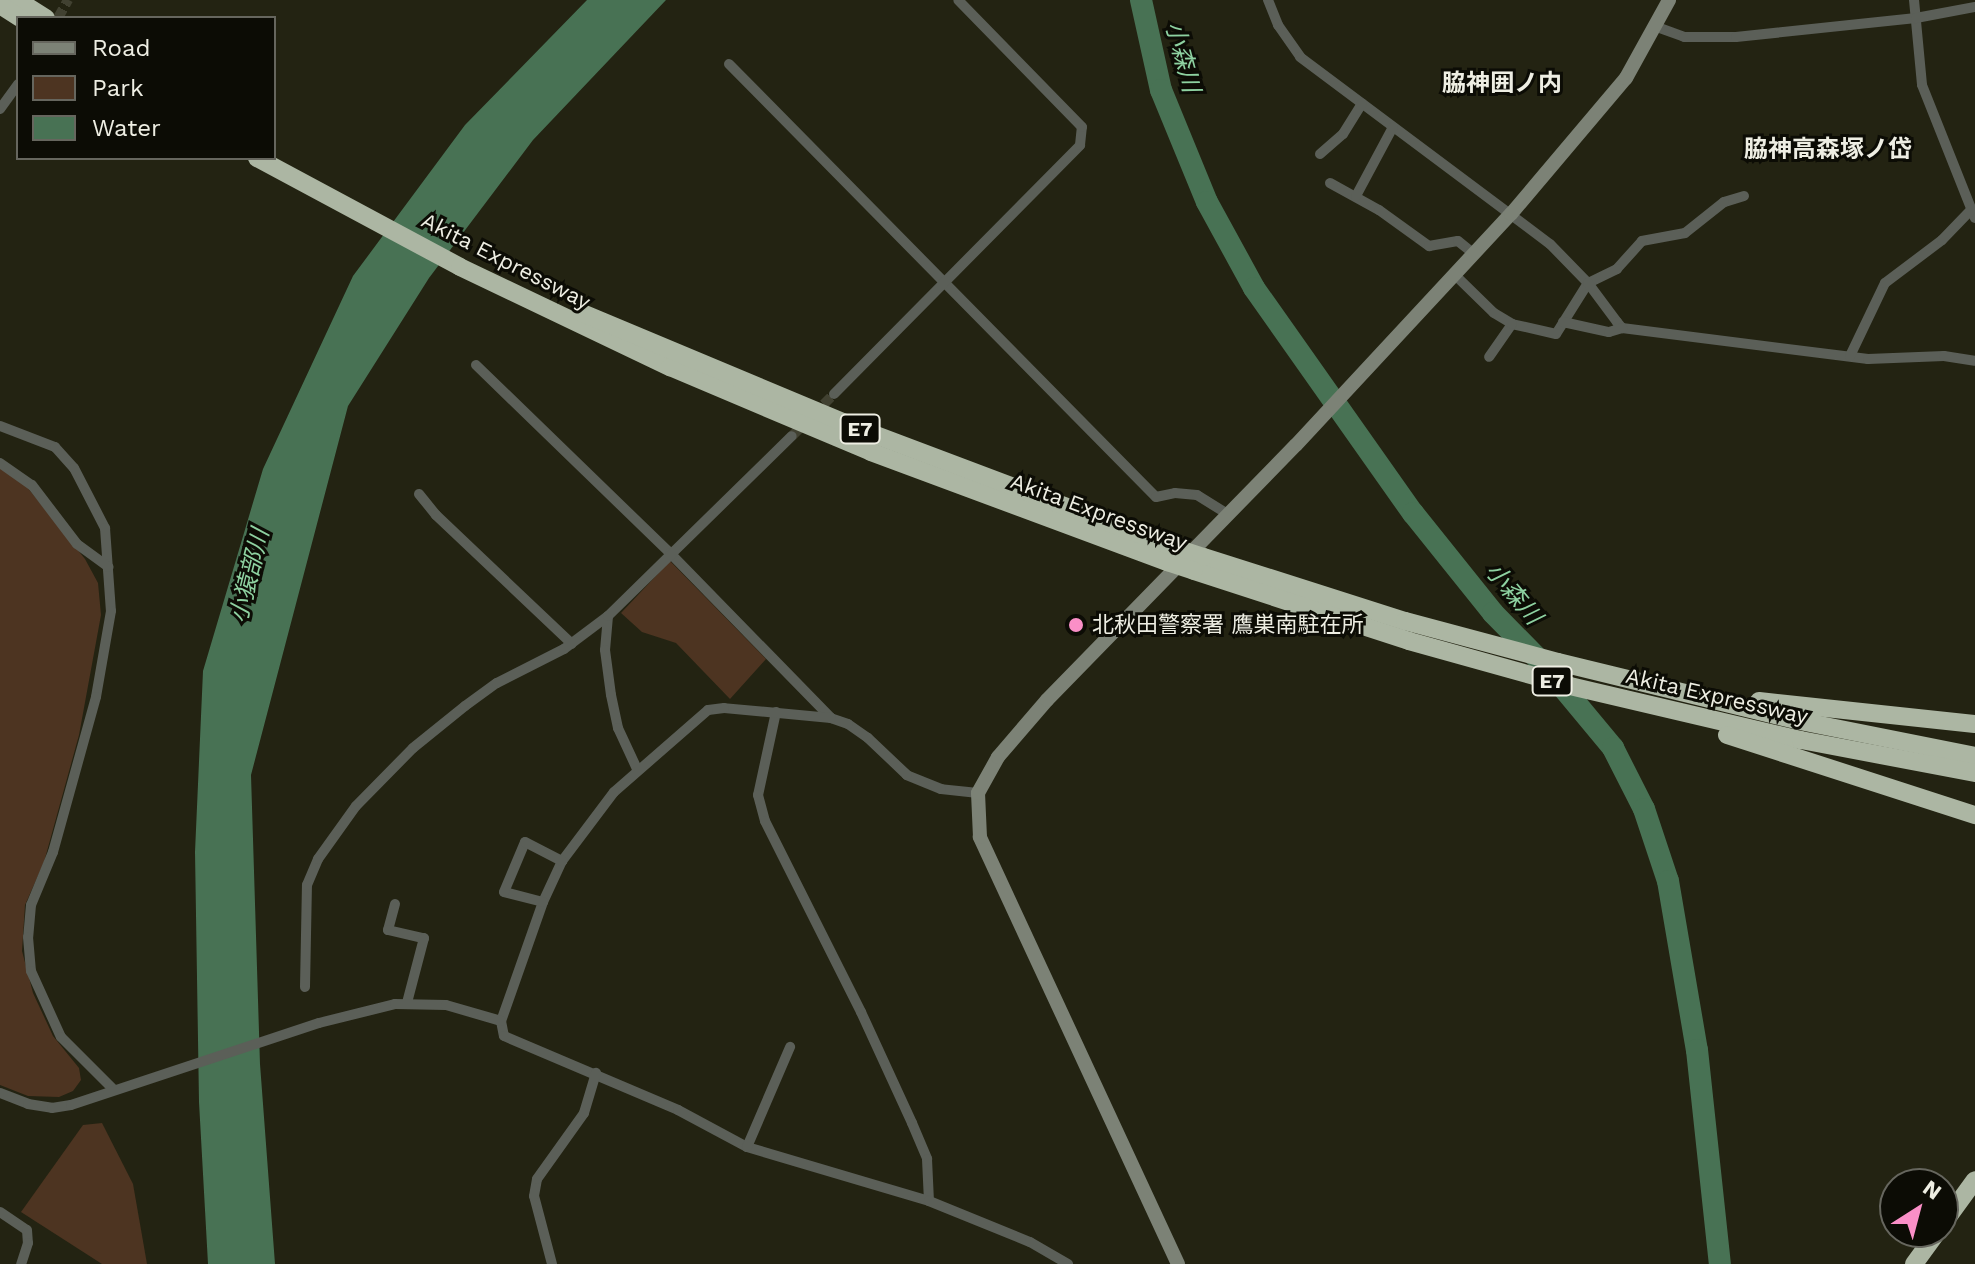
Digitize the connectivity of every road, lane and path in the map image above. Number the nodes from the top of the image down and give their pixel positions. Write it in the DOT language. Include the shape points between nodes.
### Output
graph roads {
  1 [pos="17,0"];
  2 [pos="958,0"];
  3 [pos="1268,0"];
  4 [pos="1669,0"];
  5 [pos="1914,0"];
  6 [pos="0,5"];
  7 [pos="1975,7"];
  8 [pos="17,16"];
  9 [pos="43,16"];
  10 [pos="1916,18"];
  11 [pos="1657,27"];
  12 [pos="729,64"];
  13 [pos="16,87"];
  14 [pos="1362,104"];
  15 [pos="0,109"];
  16 [pos="1393,127"];
  17 [pos="1320,154"];
  18 [pos="276,156"];
  19 [pos="262,160"];
  20 [pos="305,179"];
  21 [pos="1330,183"];
  22 [pos="1356,196"];
  23 [pos="1744,196"];
  24 [pos="1511,214"];
  25 [pos="1973,214"];
  26 [pos="1474,254"];
  27 [pos="1455,275"];
  28 [pos="946,282"];
  29 [pos="1588,283"];
  30 [pos="1563,322"];
  31 [pos="1512,324"];
  32 [pos="1622,328"];
  33 [pos="1850,356"];
  34 [pos="1489,357"];
  35 [pos="1975,361"];
  36 [pos="476,365"];
  37 [pos="834,394"];
  38 [pos="0,426"];
  39 [pos="792,436"];
  40 [pos="0,463"];
  41 [pos="419,494"];
  42 [pos="1228,514"];
  43 [pos="670,553"];
  44 [pos="1199,564"];
  45 [pos="109,567"];
  46 [pos="608,616"];
  47 [pos="572,644"];
  48 [pos="1692,693"];
  49 [pos="776,712"];
  50 [pos="831,718"];
  51 [pos="1698,722"];
  52 [pos="1975,724"];
  53 [pos="1975,756"];
  54 [pos="637,769"];
  55 [pos="1975,773"];
  56 [pos="978,793"];
  57 [pos="1975,815"];
  58 [pos="562,861"];
  59 [pos="543,902"];
  60 [pos="395,904"];
  61 [pos="305,987"];
  62 [pos="407,1003"];
  63 [pos="501,1021"];
  64 [pos="790,1047"];
  65 [pos="596,1073"];
  66 [pos="114,1090"];
  67 [pos="0,1093"];
  68 [pos="747,1147"];
  69 [pos="1975,1180"];
  70 [pos="929,1201"];
  71 [pos="1959,1202"];
  72 [pos="0,1212"];
  73 [pos="21,1264"];
  74 [pos="552,1264"];
  75 [pos="1068,1264"];
  76 [pos="1178,1264"];
  1 -- 9 [label="highway"];
  2 -- 28 [label="street" via="1082,127 1083,135 1080,145"];
  3 -- 14 [label="street" via="1300,57"];
  4 -- 11 [label="street"];
  5 -- 10 [label="street"];
  6 -- 8 [label="highway"];
  7 -- 10 [label="street"];
  10 -- 11 [label="street" via="1736,37 1684,37"];
  10 -- 25 [label="street" via="1922,85"];
  11 -- 24 [label="street" via="1626,78"];
  12 -- 28 [label="street"];
  13 -- 15 [label="street"];
  14 -- 16 [label="street"];
  14 -- 17 [label="street" via="1343,134"];
  16 -- 22 [label="street"];
  16 -- 24 [label="street"];
  18 -- 20 [label="highway, Akita Expressway / E7"];
  19 -- 20 [label="highway, Akita Expressway / E7"];
  20 -- 44 [label="highway, Akita Expressway / E7, bridge" via="545,302"];
  21 -- 22 [label="street"];
  22 -- 26 [label="street" via="1429,246 1458,241"];
  23 -- 29 [label="street" via="1724,202 1685,233 1642,241 1617,269"];
  24 -- 26 [label="street"];
  24 -- 29 [label="street"];
  25 -- 33 [label="street" via="1885,283"];
  26 -- 27 [label="street"];
  27 -- 31 [label="street"];
  27 -- 42 [label="street"];
  28 -- 37 [label="street"];
  28 -- 42 [label="street" via="1156,497 1197,495"];
  29 -- 30 [label="street"];
  29 -- 32 [label="street"];
  30 -- 31 [label="street" via="1556,334"];
  30 -- 32 [label="street" via="1609,332"];
  31 -- 34 [label="street"];
  32 -- 33 [label="street"];
  33 -- 35 [label="street"];
  36 -- 43 [label="street"];
  38 -- 45 [label="street" via="55,447 74,468 105,528"];
  39 -- 43 [label="street"];
  40 -- 45 [label="street" via="32,485 77,544"];
  41 -- 47 [label="street"];
  42 -- 56 [label="street" via="1047,700 998,757"];
  43 -- 46 [label="street"];
  43 -- 50 [label="street"];
  44 -- 48 [label="highway, Akita Expressway / E7"];
  44 -- 51 [label="highway, Akita Expressway / E7" via="1409,641"];
  45 -- 66 [label="street" via="111,611 96,697 53,852 31,905 28,937 31,971 61,1037"];
  46 -- 47 [label="street"];
  46 -- 54 [label="street" via="605,650 611,695 618,728"];
  47 -- 61 [label="street" via="465,706 413,748 356,806 318,859 307,885"];
  48 -- 52 [label="highway"];
  48 -- 53 [label="highway, Akita Expressway"];
  49 -- 50 [label="street"];
  49 -- 54 [label="street" via="708,710"];
  49 -- 70 [label="street" via="758,795 765,821 912,1123 927,1159"];
  50 -- 56 [label="street" via="868,738 907,775 941,789"];
  51 -- 55 [label="highway, Akita Expressway"];
  51 -- 57 [label="highway"];
  54 -- 58 [label="street"];
  56 -- 76 [label="street" via="980,837"];
  58 -- 59 [label="street"];
  58 -- 59 [label="street" via="525,842 504,892"];
  59 -- 63 [label="street"];
  60 -- 62 [label="street" via="388,930 424,938"];
  62 -- 63 [label="street" via="446,1005"];
  62 -- 66 [label="street" via="319,1023"];
  63 -- 65 [label="street" via="504,1036"];
  64 -- 68 [label="street"];
  65 -- 68 [label="street"];
  65 -- 74 [label="street" via="584,1113 537,1179 534,1196"];
  66 -- 67 [label="street" via="52,1108"];
  68 -- 70 [label="street"];
  69 -- 71 [label="highway"];
  70 -- 75 [label="street" via="1030,1242"];
  72 -- 73 [label="street" via="27,1230"];
}
